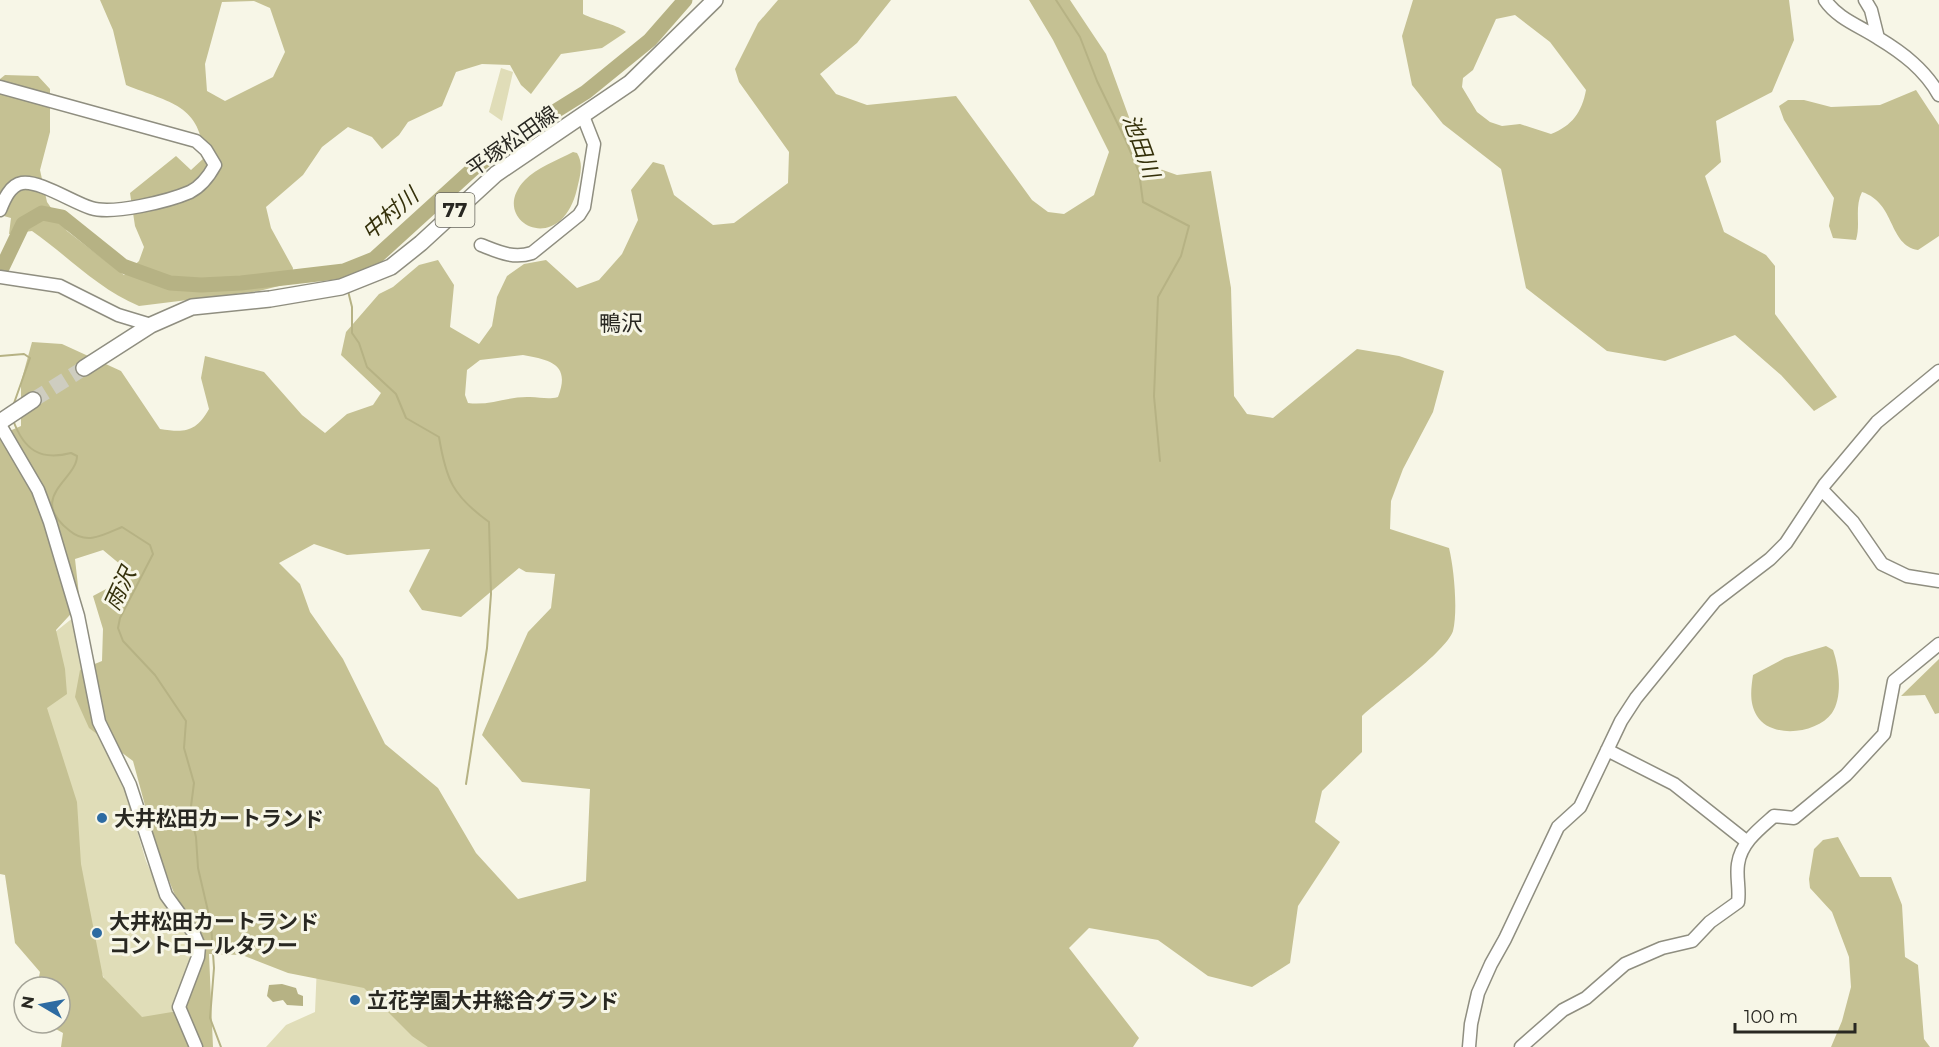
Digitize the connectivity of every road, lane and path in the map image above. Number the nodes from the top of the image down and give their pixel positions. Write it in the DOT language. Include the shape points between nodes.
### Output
graph roads {
  1 [pos="715,0"];
  2 [pos="1825,0"];
  3 [pos="1864,0"];
  4 [pos="1878,38"];
  5 [pos="0,87"];
  6 [pos="1939,95"];
  7 [pos="583,116"];
  8 [pos="0,210"];
  9 [pos="481,245"];
  10 [pos="3,278"];
  11 [pos="151,325"];
  12 [pos="84,368"];
  13 [pos="1939,370"];
  14 [pos="33,400"];
  15 [pos="0,423"];
  16 [pos="1823,490"];
  17 [pos="1939,581"];
  18 [pos="1939,644"];
  19 [pos="1607,750"];
  20 [pos="1746,841"];
  21 [pos="196,1047"];
  22 [pos="1469,1047"];
  23 [pos="1521,1047"];
  1 -- 7 [label="main road, 平塚松田線 / 77" via="630,83"];
  2 -- 4 [label="street" via="1840,16"];
  3 -- 4 [label="street" via="1871,10"];
  4 -- 6 [label="street" via="1922,70"];
  5 -- 8 [label="street" via="196,141 215,165 206,180 191,191 112,210 93,209 36,184 22,183 13,188"];
  7 -- 9 [label="street" via="594,144 588,196 579,215 524,256 506,255"];
  7 -- 11 [label="main road, 平塚松田線 / 77" via="495,174 421,243 380,273 324,290 192,307"];
  10 -- 11 [label="street" via="60,286 110,311"];
  11 -- 12 [label="main road, 平塚松田線 / 77"];
  13 -- 16 [label="street" via="1877,422"];
  14 -- 15 [label="main road"];
  15 -- 21 [label="street" via="38,490 50,522 78,616 99,722 130,785 166,896 199,946 179,1007"];
  16 -- 17 [label="street" via="1854,522 1882,564 1907,576"];
  16 -- 19 [label="street" via="1786,543 1715,602 1636,698"];
  18 -- 20 [label="street" via="1894,681 1884,734 1846,775 1794,818 1773,816"];
  19 -- 20 [label="street" via="1674,784"];
  19 -- 22 [label="street" via="1580,807 1558,827 1491,964 1478,993"];
  20 -- 23 [label="street" via="1737,865 1738,902 1710,921 1692,940 1625,964"];
}
